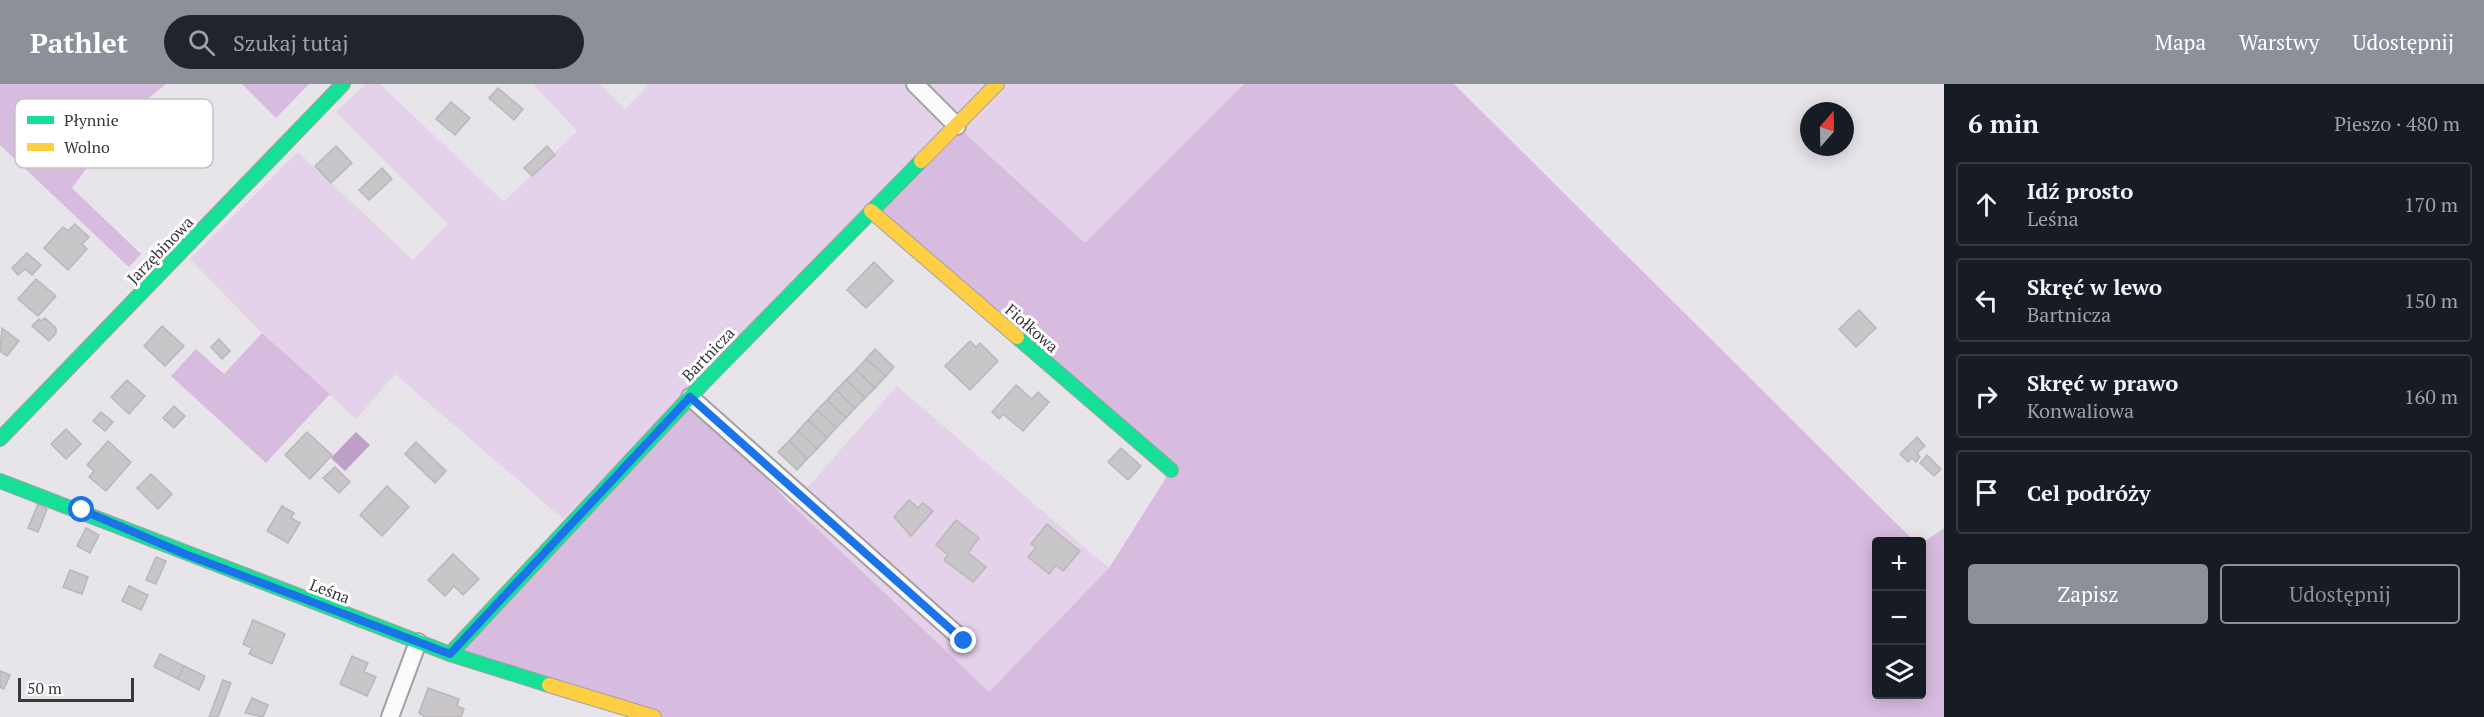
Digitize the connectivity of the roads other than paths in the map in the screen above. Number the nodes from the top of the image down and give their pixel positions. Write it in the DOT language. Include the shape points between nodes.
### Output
graph roads {
  1 [pos="343,84"];
  2 [pos="915,84"];
  3 [pos="997,84"];
  4 [pos="957,126"];
  5 [pos="871,211"];
  6 [pos="690,397"];
  7 [pos="0,439"];
  8 [pos="1171,470"];
  9 [pos="0,481"];
  10 [pos="964,641"];
  11 [pos="418,642"];
  12 [pos="450,654"];
  13 [pos="390,717"];
  14 [pos="654,717"];
  1 -- 7 [label="street, Jarzębinowa"];
  2 -- 4 [label="street"];
  3 -- 4 [label="street, Bartnicza"];
  4 -- 5 [label="street, Bartnicza"];
  5 -- 6 [label="street, Bartnicza"];
  5 -- 8 [label="street, Fiołkowa"];
  6 -- 10 [label="street"];
  6 -- 12 [label="street, Bartnicza"];
  9 -- 11 [label="street, Leśna"];
  11 -- 12 [label="street, Leśna"];
  11 -- 13 [label="street"];
  12 -- 14 [label="street, Leśna"];
}
